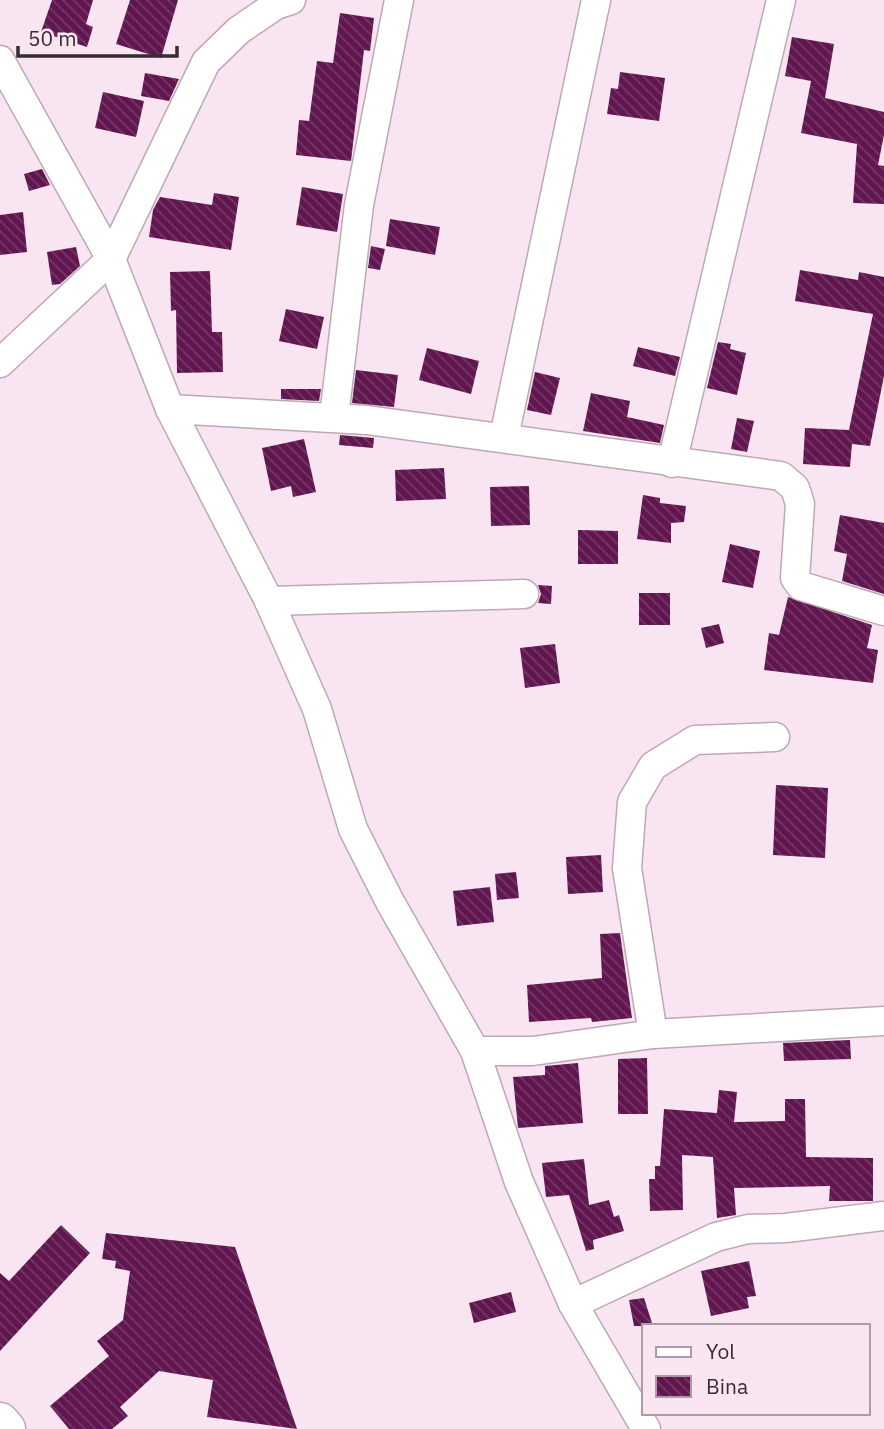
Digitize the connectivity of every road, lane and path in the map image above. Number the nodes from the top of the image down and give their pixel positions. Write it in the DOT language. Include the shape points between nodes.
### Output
graph roads {
  1 [pos="291,0"];
  2 [pos="399,0"];
  3 [pos="596,0"];
  4 [pos="781,0"];
  5 [pos="0,60"];
  6 [pos="111,259"];
  7 [pos="0,363"];
  8 [pos="170,410"];
  9 [pos="334,416"];
  10 [pos="504,437"];
  11 [pos="672,463"];
  12 [pos="524,594"];
  13 [pos="269,601"];
  14 [pos="884,611"];
  15 [pos="775,737"];
  16 [pos="884,1021"];
  17 [pos="653,1034"];
  18 [pos="475,1051"];
  19 [pos="884,1216"];
  20 [pos="573,1304"];
  21 [pos="0,1422"];
  22 [pos="6,1429"];
  23 [pos="646,1429"];
  1 -- 6 [label="street" via="239,30 206,62"];
  2 -- 9 [label="street" via="359,205"];
  3 -- 10 [label="street"];
  4 -- 11 [label="street"];
  5 -- 6 [label="street"];
  6 -- 7 [label="street"];
  6 -- 8 [label="street"];
  8 -- 9 [label="street"];
  8 -- 13 [label="street"];
  9 -- 10 [label="street"];
  10 -- 11 [label="street"];
  11 -- 14 [label="street" via="781,476 795,488 800,504 795,578 801,586"];
  12 -- 13 [label="street"];
  13 -- 18 [label="street" via="317,709 353,829"];
  15 -- 17 [label="street" via="695,740 653,766 632,803 627,868"];
  16 -- 17 [label="street"];
  17 -- 18 [label="street" via="533,1051"];
  18 -- 20 [label="street" via="519,1182"];
  19 -- 20 [label="street" via="748,1229 716,1237"];
  20 -- 23 [label="street"];
  21 -- 22 [label="highway"];
}
